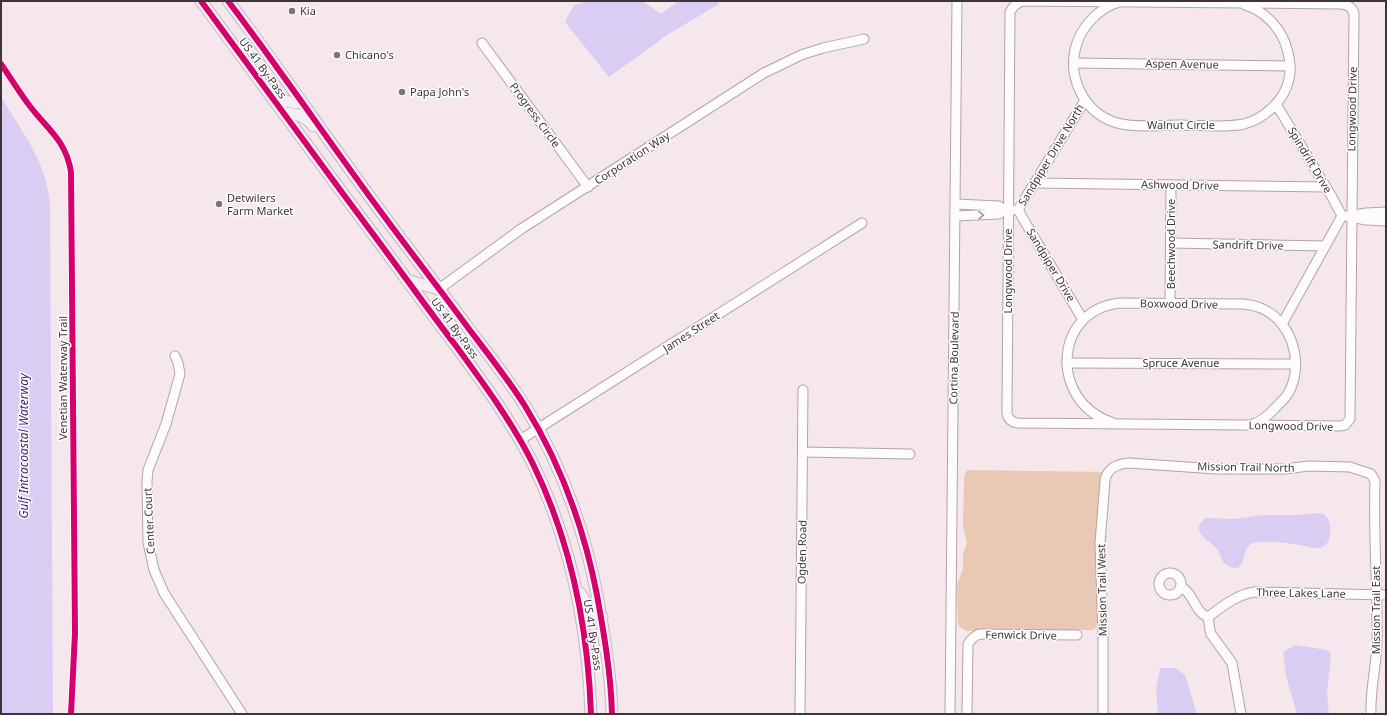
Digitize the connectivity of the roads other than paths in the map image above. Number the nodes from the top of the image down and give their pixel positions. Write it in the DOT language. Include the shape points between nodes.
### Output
graph roads {
  1 [pos="202,1"];
  2 [pos="228,1"];
  3 [pos="957,1"];
  4 [pos="1022,1"];
  5 [pos="1123,1"];
  6 [pos="1239,3"];
  7 [pos="864,39"];
  8 [pos="482,43"];
  9 [pos="1074,63"];
  10 [pos="1290,66"];
  11 [pos="1084,100"];
  12 [pos="302,102"];
  13 [pos="1276,104"];
  14 [pos="284,114"];
  15 [pos="1034,183"];
  16 [pos="1171,185"];
  17 [pos="588,187"];
  18 [pos="1326,187"];
  19 [pos="956,204"];
  20 [pos="1010,210"];
  21 [pos="1386,212"];
  22 [pos="383,214"];
  23 [pos="955,216"];
  24 [pos="1347,216"];
  25 [pos="1386,221"];
  26 [pos="862,223"];
  27 [pos="1170,243"];
  28 [pos="1325,246"];
  29 [pos="409,281"];
  30 [pos="439,289"];
  31 [pos="1170,304"];
  32 [pos="1083,320"];
  33 [pos="1282,324"];
  34 [pos="175,356"];
  35 [pos="1067,363"];
  36 [pos="1295,364"];
  37 [pos="803,390"];
  38 [pos="1123,424"];
  39 [pos="1245,425"];
  40 [pos="538,429"];
  41 [pos="520,440"];
  42 [pos="803,452"];
  43 [pos="910,454"];
  44 [pos="1112,468"];
  45 [pos="1375,481"];
  46 [pos="574,582"];
  47 [pos="1181,587"];
  48 [pos="1381,595"];
  49 [pos="602,616"];
  50 [pos="1208,616"];
  51 [pos="1077,635"];
  52 [pos="242,714"];
  53 [pos="591,714"];
  54 [pos="612,714"];
  55 [pos="800,714"];
  56 [pos="950,714"];
  57 [pos="967,714"];
  58 [pos="1103,714"];
  59 [pos="1241,714"];
  60 [pos="1371,714"];
  1 -- 12 [label="main road" via="216,11 281,98 290,103"];
  1 -- 14 [label="main road, US 41 By-Pass"];
  2 -- 12 [label="main road, US 41 By-Pass"];
  3 -- 19 [label="street, Cortina Boulevard"];
  4 -- 5 [label="street, Longwood Drive"];
  4 -- 20 [label="street, Longwood Drive" via="1010,12"];
  5 -- 6 [label="street, Longwood Drive"];
  5 -- 9 [label="street, Walnut Circle" via="1107,7 1088,23 1075,47"];
  6 -- 10 [label="street, Walnut Circle" via="1261,13 1276,27 1286,44"];
  6 -- 24 [label="street, Longwood Drive" via="1347,4 1352,9 1354,14"];
  7 -- 17 [label="street, Corporation Way" via="823,48 764,73"];
  8 -- 17 [label="street, Progress Circle"];
  9 -- 10 [label="street, Aspen Avenue"];
  9 -- 11 [label="street, Walnut Circle" via="1078,90"];
  10 -- 13 [label="street, Walnut Circle" via="1287,87"];
  11 -- 13 [label="street, Walnut Circle" via="1104,117 1129,125 1238,125 1257,119"];
  11 -- 15 [label="street, Sandpiper Drive North"];
  12 -- 14 [label="main road"];
  12 -- 22 [label="main road, US 41 By-Pass"];
  13 -- 18 [label="street, Spindrift Drive"];
  14 -- 22 [label="main road" via="294,114 308,120 364,196"];
  14 -- 29 [label="main road, US 41 By-Pass"];
  15 -- 16 [label="street, Ashwood Drive"];
  15 -- 20 [label="street, Sandpiper Drive North"];
  16 -- 18 [label="street, Ashwood Drive"];
  16 -- 27 [label="street, Beechwood Drive"];
  17 -- 30 [label="street, Corporation Way" via="521,229"];
  18 -- 24 [label="street, Spindrift Drive"];
  19 -- 20 [label="street" via="999,206"];
  19 -- 23 [label="street, Cortina Boulevard"];
  23 -- 20 [label="street, one-way" via="999,214"];
  20 -- 32 [label="street, Sandpiper Drive"];
  20 -- 38 [label="street, Longwood Drive" via="1007,405 1009,418 1017,423"];
  21 -- 24 [label="street"];
  22 -- 30 [label="main road, US 41 By-Pass"];
  23 -- 56 [label="street, Cortina Boulevard"];
  24 -- 25 [label="street"];
  24 -- 28 [label="street"];
  24 -- 39 [label="street, Longwood Drive" via="1349,421 1340,426"];
  26 -- 40 [label="street, James Street"];
  27 -- 28 [label="street, Sandrift Drive"];
  27 -- 31 [label="street, Beechwood Drive"];
  28 -- 33 [label="street"];
  29 -- 30 [label="main road"];
  29 -- 41 [label="main road, US 41 By-Pass" via="488,390"];
  30 -- 40 [label="main road, US 41 By-Pass" via="506,378"];
  31 -- 32 [label="street, Boxwood Drive" via="1114,304 1100,308"];
  31 -- 33 [label="street, Boxwood Drive" via="1258,306 1270,312"];
  32 -- 35 [label="street, Boxwood Drive" via="1070,341"];
  33 -- 36 [label="street, Boxwood Drive" via="1294,348"];
  34 -- 52 [label="street, Center Court" via="180,374 166,424 147,476 150,556 155,575 164,593"];
  35 -- 36 [label="street, Spruce Avenue"];
  35 -- 38 [label="street, Boxwood Drive" via="1070,382 1080,401 1095,415"];
  36 -- 39 [label="street, Boxwood Drive" via="1292,385 1285,398 1257,423"];
  37 -- 42 [label="street, Ogden Road"];
  38 -- 39 [label="street, Longwood Drive"];
  40 -- 41 [label="street, James Street"];
  40 -- 49 [label="main road, US 41 By-Pass" via="557,465 578,517"];
  41 -- 46 [label="main road, US 41 By-Pass" via="554,513"];
  42 -- 43 [label="street"];
  42 -- 55 [label="street, Ogden Road"];
  44 -- 45 [label="street, Mission Trail North" via="1129,463 1216,469 1350,467 1371,474"];
  44 -- 58 [label="street, Mission Trail West" via="1106,478 1100,543"];
  45 -- 48 [label="street, Mission Trail East"];
  46 -- 49 [label="main road" via="593,616"];
  46 -- 53 [label="main road, US 41 By-Pass" via="586,645"];
  47 -- 50 [label="street" via="1201,613"];
  48 -- 50 [label="street, Three Lakes Lane" via="1254,592 1235,598"];
  48 -- 60 [label="street, Mission Trail East"];
  49 -- 54 [label="main road, US 41 By-Pass"];
  50 -- 59 [label="street" via="1211,634 1232,663"];
  51 -- 57 [label="street, Fenwick Drive" via="974,636 968,644"];
}
